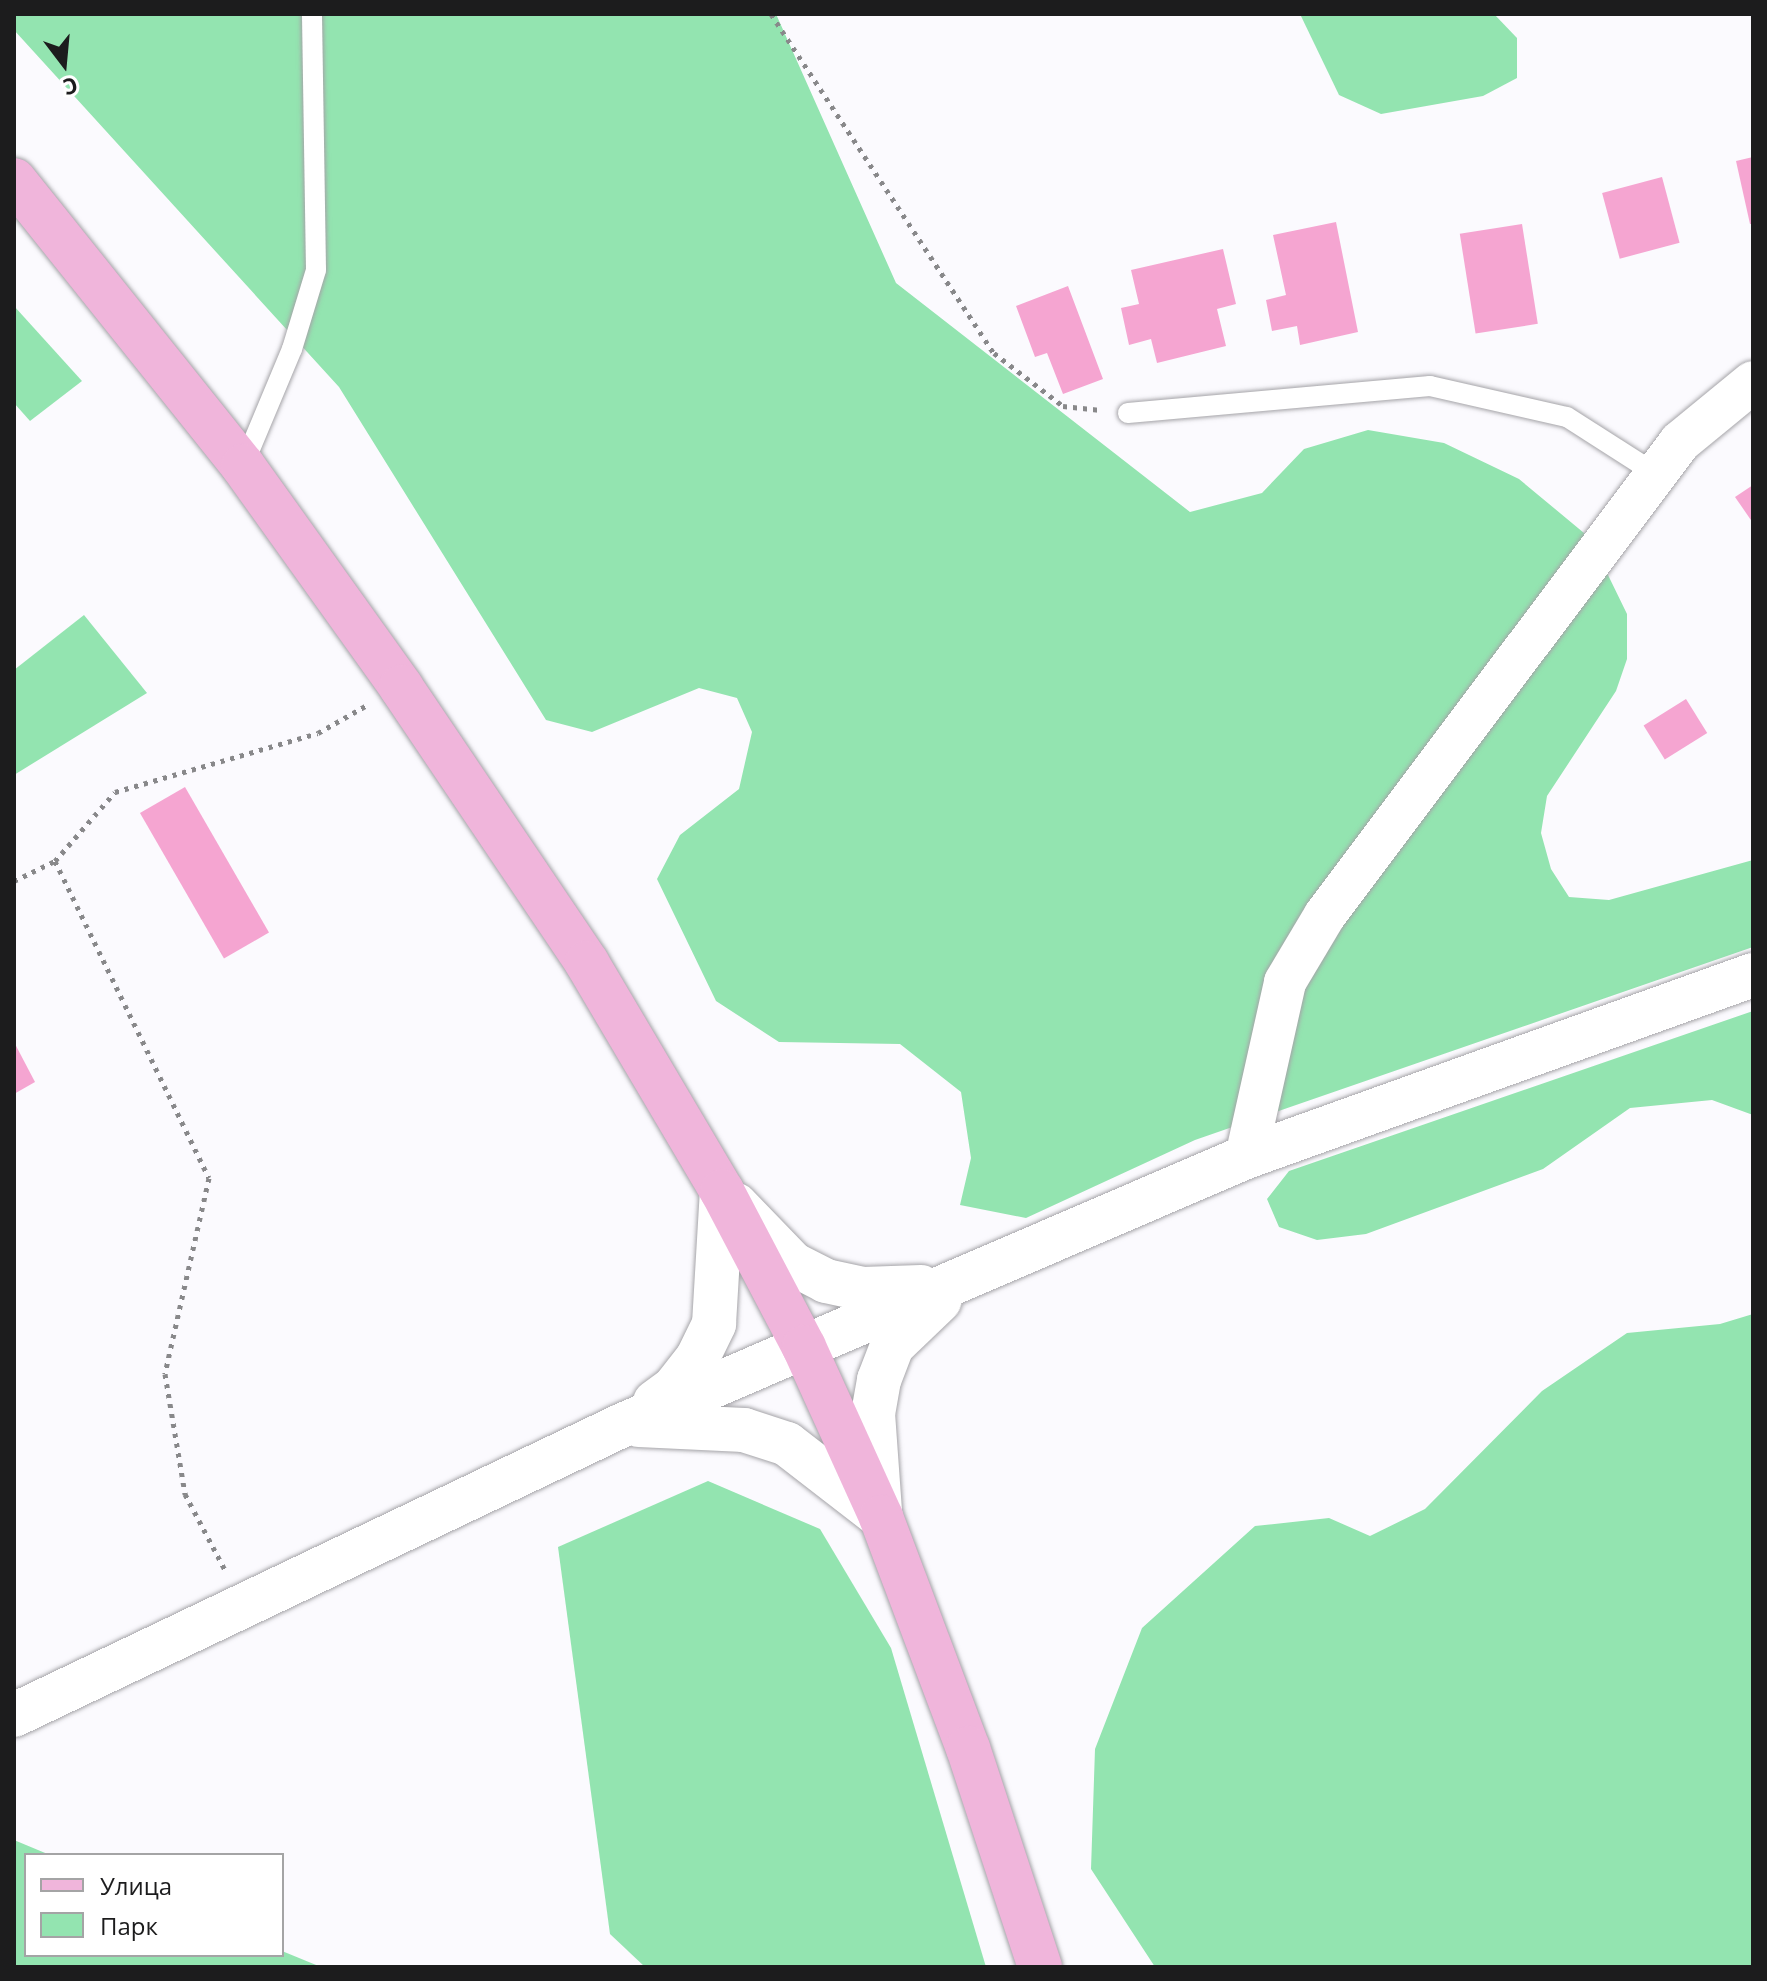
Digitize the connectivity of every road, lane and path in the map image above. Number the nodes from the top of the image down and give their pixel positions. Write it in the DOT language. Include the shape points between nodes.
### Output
graph roads {
  1 [pos="312,14"];
  2 [pos="771,14"];
  3 [pos="14,180"];
  4 [pos="1753,382"];
  5 [pos="1128,413"];
  6 [pos="243,466"];
  7 [pos="1656,474"];
  8 [pos="401,687"];
  9 [pos="55,861"];
  10 [pos="14,881"];
  11 [pos="1753,975"];
  12 [pos="1246,1157"];
  13 [pos="722,1191"];
  14 [pos="966,1277"];
  15 [pos="804,1347"];
  16 [pos="625,1424"];
  17 [pos="881,1517"];
  18 [pos="243,1602"];
  19 [pos="14,1715"];
  20 [pos="1040,1967"];
  1 -- 6 [label="lane" via="316,270 292,349"];
  2 -- 5 [label="path" via="994,353 1063,406"];
  3 -- 6 [label="main road"];
  4 -- 7 [label="street" via="1680,442"];
  5 -- 7 [label="lane" via="1430,386 1567,417"];
  6 -- 8 [label="main road"];
  7 -- 12 [label="street" via="1325,915 1285,982"];
  8 -- 9 [label="path" via="318,733 115,792"];
  8 -- 13 [label="main road" via="587,963"];
  9 -- 10 [label="path"];
  9 -- 18 [label="path" via="209,1178 165,1374 185,1494"];
  11 -- 12 [label="street"];
  12 -- 14 [label="street"];
  13 -- 14 [label="street" via="793,1264 826,1281 900,1291"];
  13 -- 15 [label="main road"];
  13 -- 16 [label="street" via="714,1324 674,1388"];
  14 -- 15 [label="street"];
  14 -- 17 [label="street" via="892,1346 879,1380 873,1414"];
  15 -- 16 [label="street"];
  15 -- 17 [label="main road"];
  16 -- 17 [label="street" via="744,1430 787,1444"];
  16 -- 18 [label="street"];
  17 -- 20 [label="main road" via="968,1748"];
  18 -- 19 [label="street"];
}
